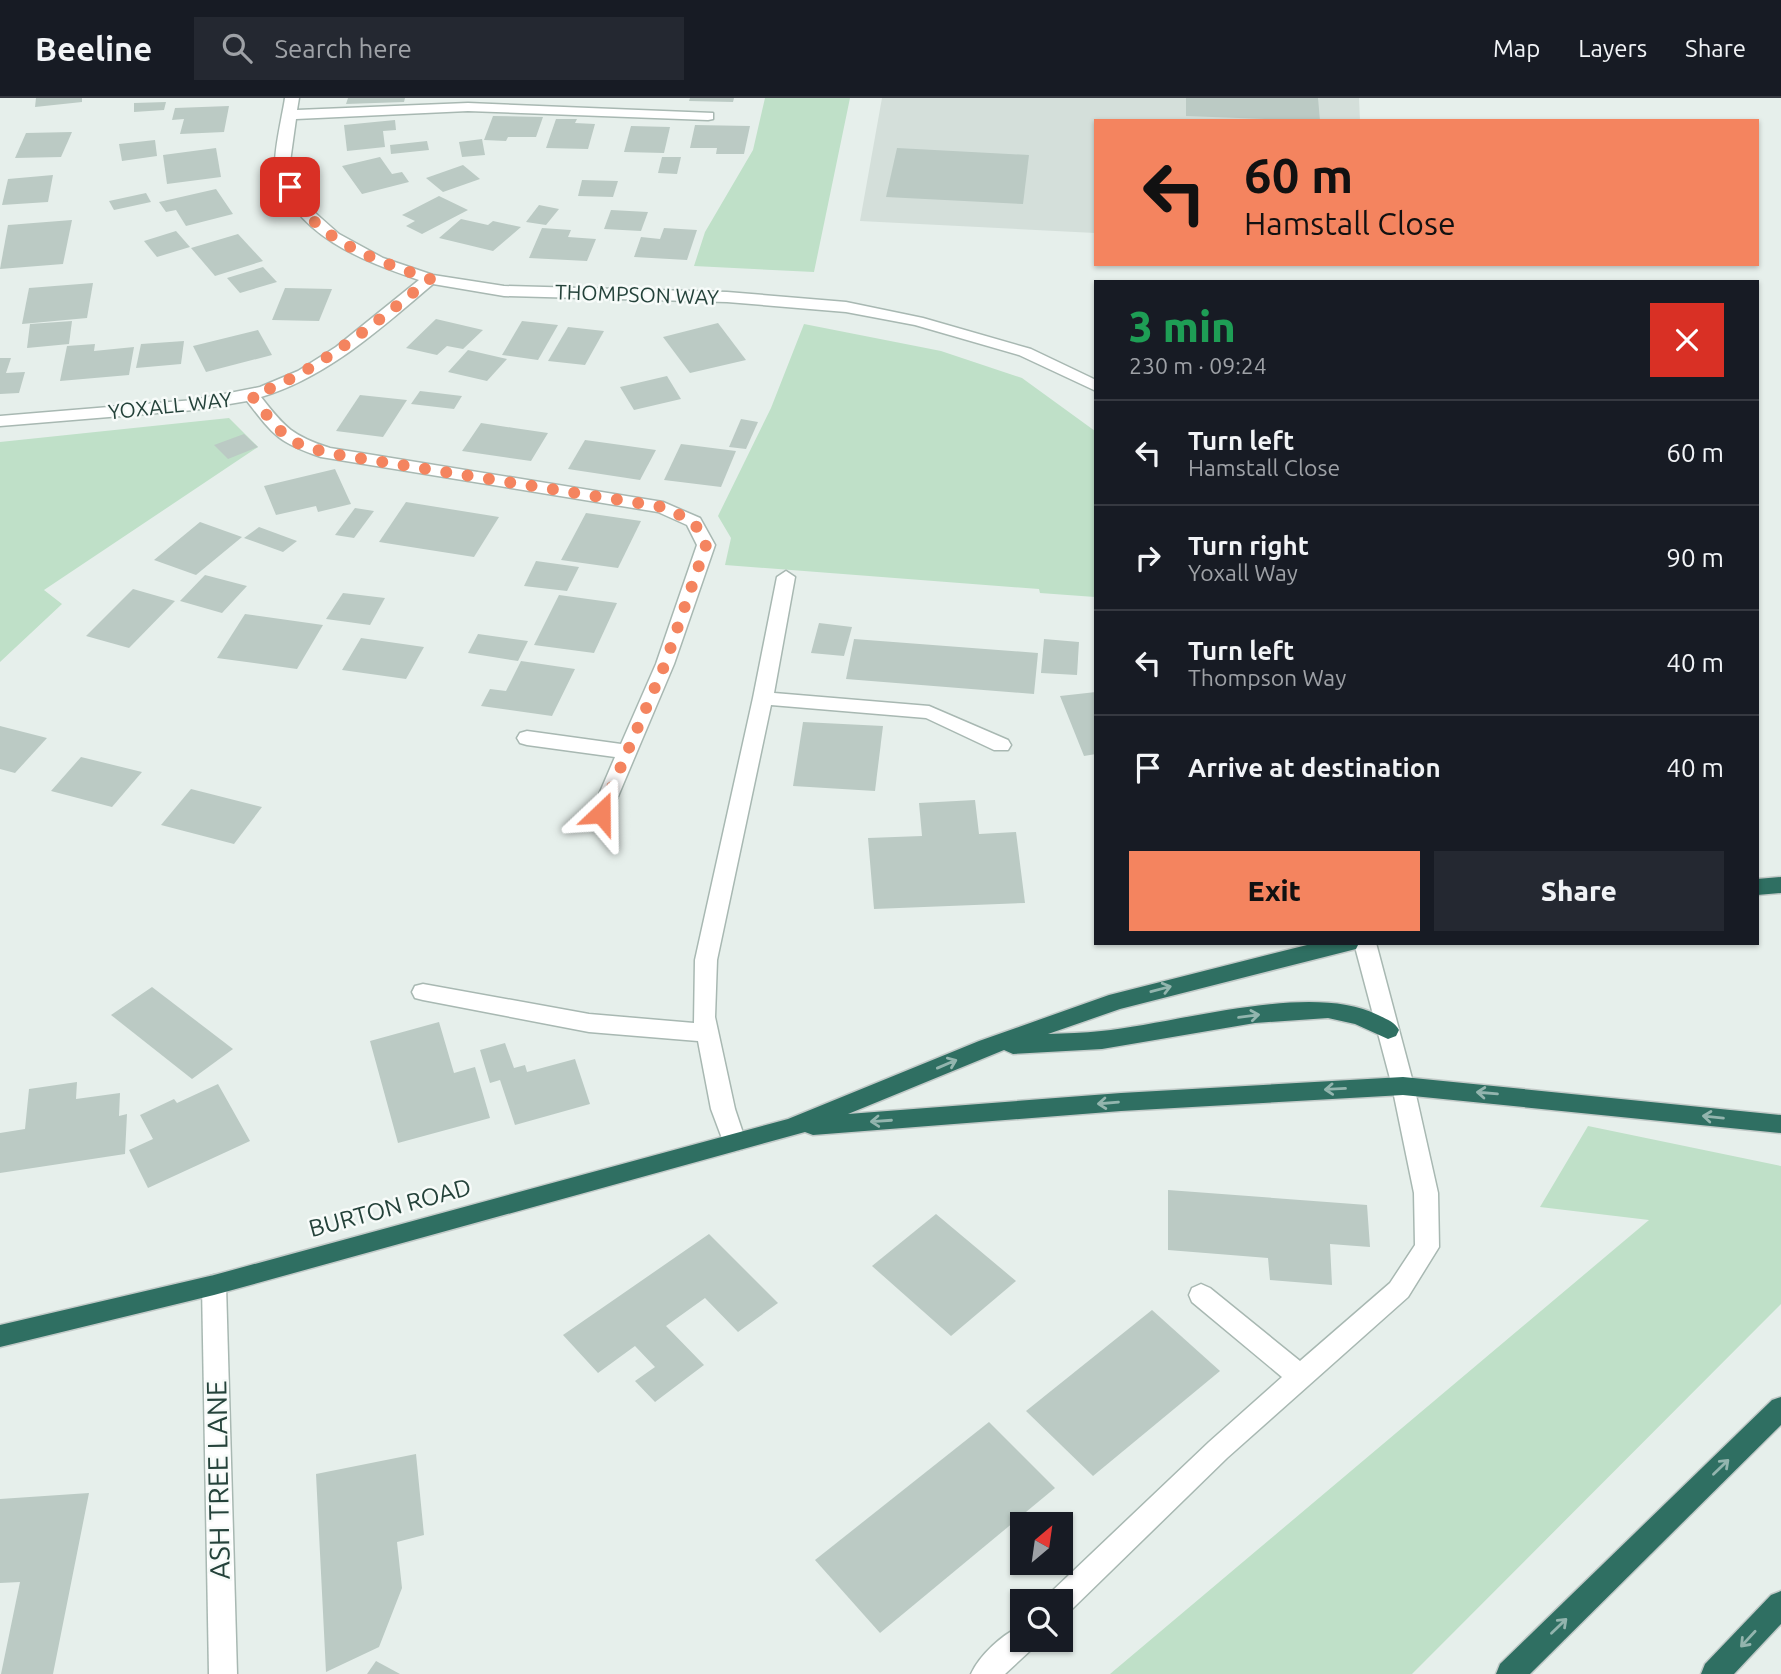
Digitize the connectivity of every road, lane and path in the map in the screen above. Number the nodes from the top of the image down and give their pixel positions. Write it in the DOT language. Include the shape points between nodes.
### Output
graph roads {
  1 [pos="292,98"];
  2 [pos="288,115"];
  3 [pos="708,116"];
  4 [pos="430,279"];
  5 [pos="1094,385"];
  6 [pos="252,396"];
  7 [pos="0,421"];
  8 [pos="786,576"];
  9 [pos="762,698"];
  10 [pos="527,738"];
  11 [pos="1001,745"];
  12 [pos="627,752"];
  13 [pos="601,813"];
  14 [pos="1781,885"];
  15 [pos="1759,887"];
  16 [pos="1340,945"];
  17 [pos="1366,945"];
  18 [pos="423,992"];
  19 [pos="1388,1030"];
  20 [pos="707,1033"];
  21 [pos="987,1047"];
  22 [pos="1403,1086"];
  23 [pos="1781,1124"];
  24 [pos="793,1127"];
  25 [pos="734,1142"];
  26 [pos="214,1285"];
  27 [pos="1201,1295"];
  28 [pos="0,1336"];
  29 [pos="1301,1377"];
  30 [pos="1781,1408"];
  31 [pos="1073,1589"];
  32 [pos="1781,1604"];
  33 [pos="1010,1650"];
  34 [pos="223,1674"];
  35 [pos="985,1674"];
  36 [pos="1510,1674"];
  37 [pos="1715,1674"];
  1 -- 2 [label="street, THOMPSON WAY"];
  2 -- 3 [label="street" via="468,107"];
  2 -- 4 [label="street, THOMPSON WAY" via="282,169 298,205 334,237 378,261"];
  4 -- 5 [label="street, THOMPSON WAY" via="504,291 727,297 846,307 917,321 1025,352"];
  4 -- 6 [label="street, YOXALL WAY" via="328,358 286,383"];
  6 -- 7 [label="street, YOXALL WAY"];
  6 -- 12 [label="street" via="294,442 327,453 663,507 694,522 706,545 665,664"];
  8 -- 9 [label="street"];
  9 -- 11 [label="street" via="929,712"];
  9 -- 20 [label="street" via="706,960"];
  10 -- 12 [label="street"];
  12 -- 13 [label="street"];
  14 -- 15 [label="highway"];
  21 -- 16 [label="highway, one-way" via="1117,1001"];
  17 -- 19 [label="street"];
  18 -- 20 [label="street" via="589,1023"];
  21 -- 19 [label="highway, one-way" via="1102,1040 1255,1015 1328,1010 1360,1016"];
  19 -- 22 [label="street"];
  20 -- 25 [label="street"];
  24 -- 21 [label="highway, one-way"];
  23 -- 22 [label="highway, one-way"];
  22 -- 24 [label="highway, one-way"];
  22 -- 29 [label="street" via="1426,1193 1427,1247 1399,1290"];
  24 -- 25 [label="highway, BURTON ROAD"];
  25 -- 26 [label="highway, BURTON ROAD"];
  26 -- 28 [label="highway, BURTON ROAD"];
  26 -- 34 [label="street, ASH TREE LANE"];
  27 -- 29 [label="street"];
  29 -- 31 [label="street"];
  36 -- 30 [label="highway, one-way"];
  32 -- 37 [label="highway, one-way"];
  33 -- 35 [label="street"];
}
